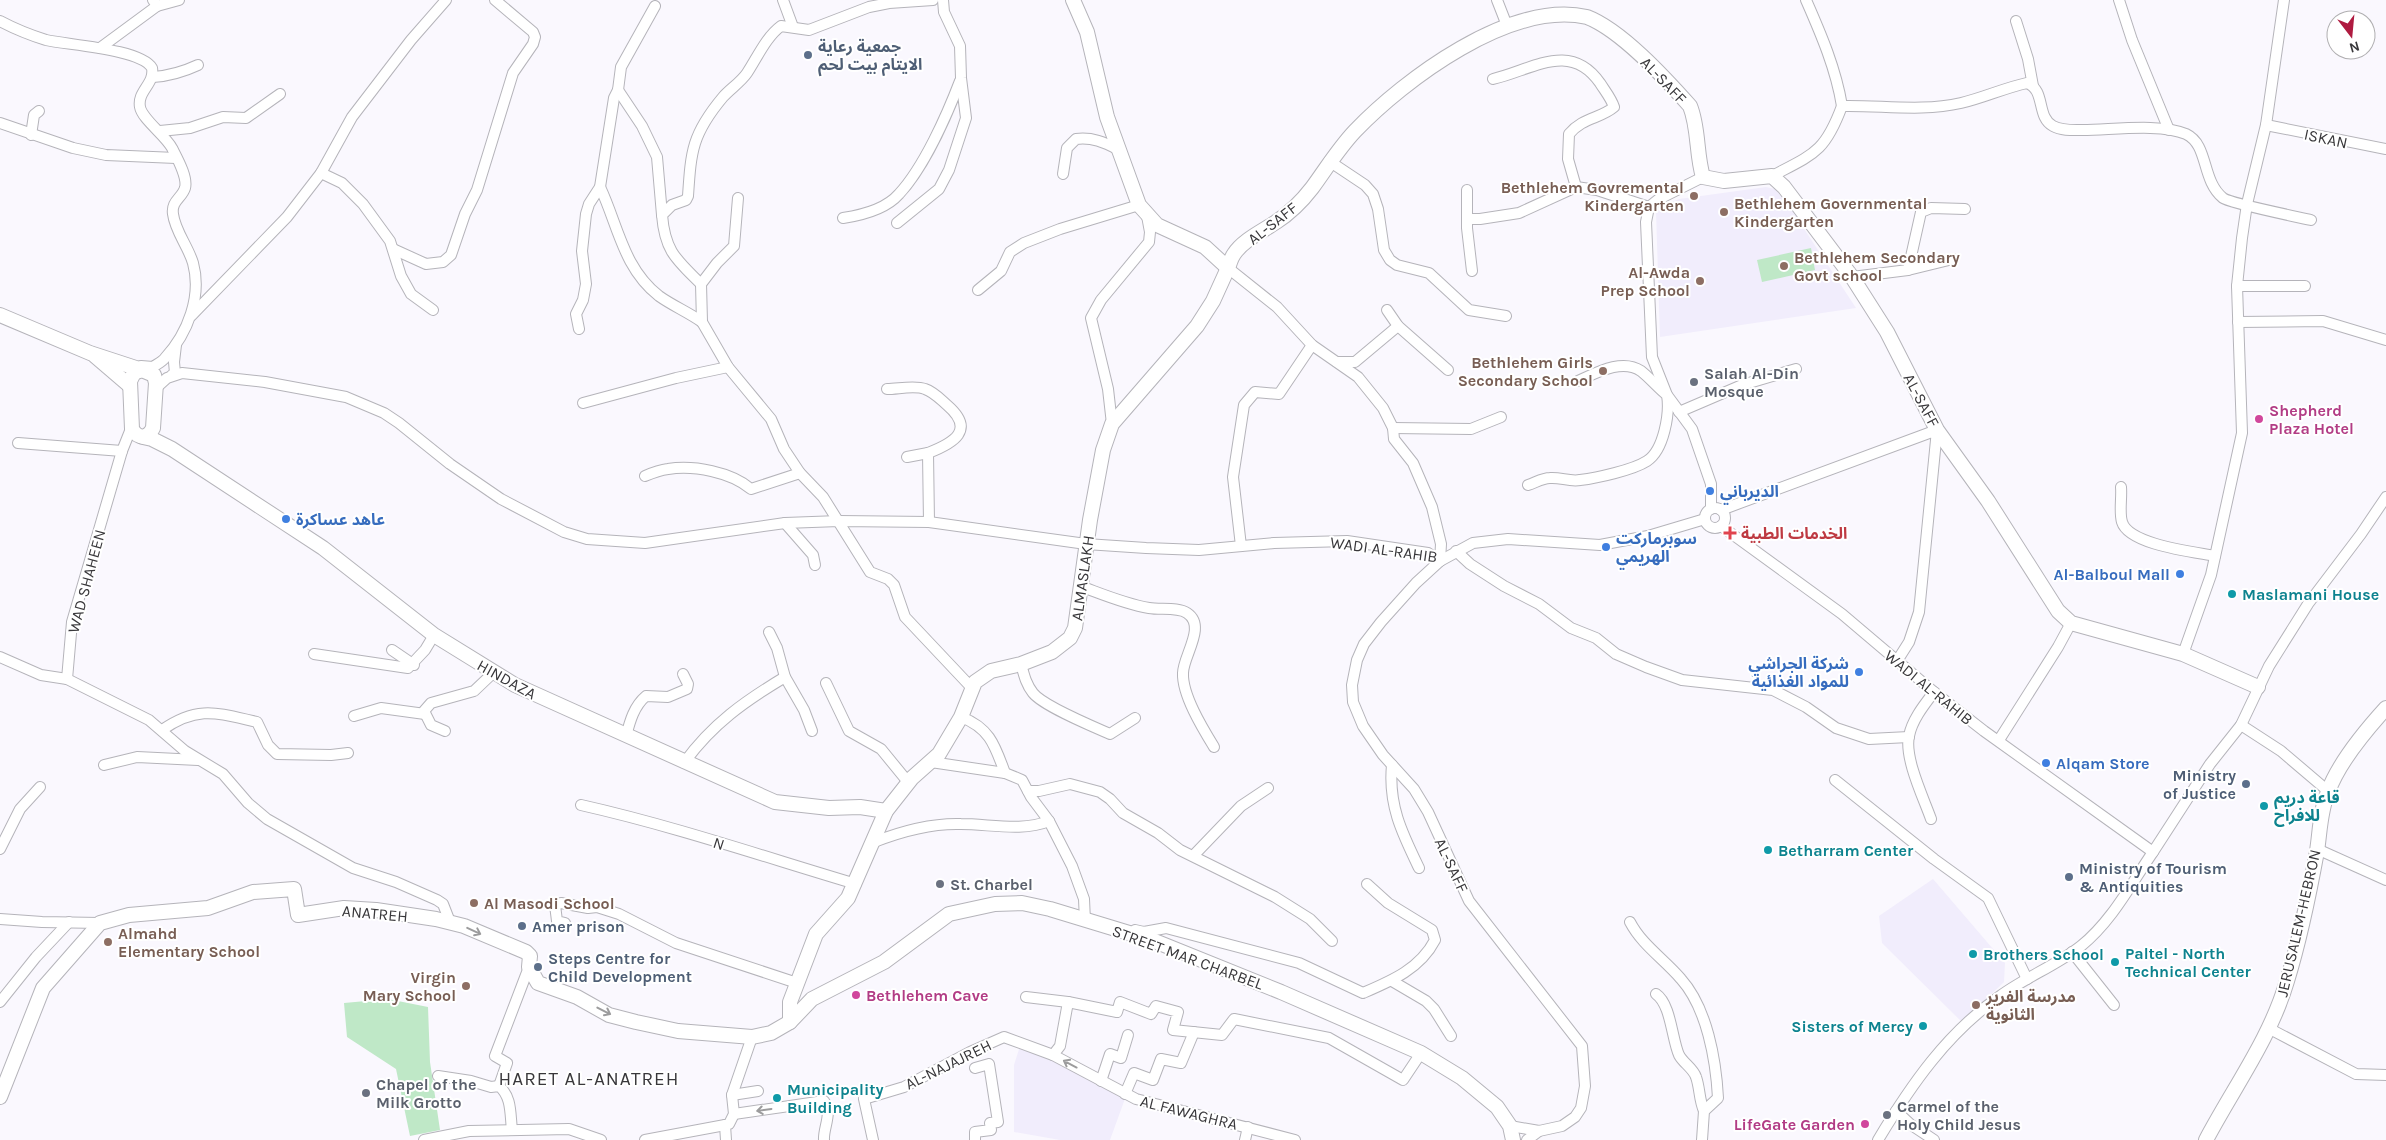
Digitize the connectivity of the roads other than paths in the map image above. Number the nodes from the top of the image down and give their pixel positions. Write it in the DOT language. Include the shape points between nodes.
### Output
graph roads {
  1 [pos="179,0"];
  2 [pos="446,0"];
  3 [pos="495,0"];
  4 [pos="783,0"];
  5 [pos="933,0"];
  6 [pos="944,0"];
  7 [pos="1497,0"];
  8 [pos="1806,0"];
  9 [pos="2119,0"];
  10 [pos="2284,0"];
  11 [pos="896,1"];
  12 [pos="1071,1"];
  13 [pos="155,3"];
  14 [pos="655,6"];
  15 [pos="0,21"];
  16 [pos="2016,21"];
  17 [pos="1506,23"];
  18 [pos="794,27"];
  19 [pos="100,48"];
  20 [pos="198,64"];
  21 [pos="153,76"];
  22 [pos="961,78"];
  23 [pos="1493,79"];
  24 [pos="2033,86"];
  25 [pos="618,90"];
  26 [pos="280,94"];
  27 [pos="1842,106"];
  28 [pos="39,111"];
  29 [pos="0,123"];
  30 [pos="2266,125"];
  31 [pos="2169,130"];
  32 [pos="160,131"];
  33 [pos="31,134"];
  34 [pos="2386,149"];
  35 [pos="1119,150"];
  36 [pos="176,158"];
  37 [pos="1329,161"];
  38 [pos="321,173"];
  39 [pos="1063,174"];
  40 [pos="1772,176"];
  41 [pos="1703,177"];
  42 [pos="600,187"];
  43 [pos="1576,187"];
  44 [pos="1467,190"];
  45 [pos="738,198"];
  46 [pos="2247,204"];
  47 [pos="1648,207"];
  48 [pos="1965,209"];
  49 [pos="1143,210"];
  50 [pos="662,214"];
  51 [pos="843,218"];
  52 [pos="1467,219"];
  53 [pos="2311,220"];
  54 [pos="897,223"];
  55 [pos="393,250"];
  56 [pos="1953,259"];
  57 [pos="1228,268"];
  58 [pos="1472,270"];
  59 [pos="1908,270"];
  60 [pos="1852,277"];
  61 [pos="701,284"];
  62 [pos="2237,286"];
  63 [pos="2306,286"];
  64 [pos="978,290"];
  65 [pos="433,310"];
  66 [pos="1387,310"];
  67 [pos="0,315"];
  68 [pos="1506,316"];
  69 [pos="189,318"];
  70 [pos="702,322"];
  71 [pos="2238,322"];
  72 [pos="1398,326"];
  73 [pos="579,329"];
  74 [pos="2386,340"];
  75 [pos="176,344"];
  76 [pos="1312,345"];
  77 [pos="90,353"];
  78 [pos="1336,362"];
  79 [pos="1355,362"];
  80 [pos="728,367"];
  81 [pos="142,368"];
  82 [pos="1796,369"];
  83 [pos="1448,370"];
  84 [pos="176,373"];
  85 [pos="1358,377"];
  86 [pos="1578,381"];
  87 [pos="130,388"];
  88 [pos="156,388"];
  89 [pos="887,389"];
  90 [pos="1667,395"];
  91 [pos="583,404"];
  92 [pos="1680,412"];
  93 [pos="1501,417"];
  94 [pos="132,422"];
  95 [pos="153,422"];
  96 [pos="1112,424"];
  97 [pos="1393,428"];
  98 [pos="1937,430"];
  99 [pos="143,437"];
  100 [pos="18,443"];
  101 [pos="123,448"];
  102 [pos="172,449"];
  103 [pos="928,453"];
  104 [pos="907,457"];
  105 [pos="800,473"];
  106 [pos="645,476"];
  107 [pos="1528,485"];
  108 [pos="2121,487"];
  109 [pos="2386,497"];
  110 [pos="1716,510"];
  111 [pos="1705,519"];
  112 [pos="839,521"];
  113 [pos="929,522"];
  114 [pos="785,524"];
  115 [pos="1721,526"];
  116 [pos="1086,544"];
  117 [pos="1241,546"];
  118 [pos="1456,551"];
  119 [pos="2215,556"];
  120 [pos="1440,561"];
  121 [pos="816,565"];
  122 [pos="1080,586"];
  123 [pos="2071,623"];
  124 [pos="769,632"];
  125 [pos="434,635"];
  126 [pos="392,650"];
  127 [pos="314,654"];
  128 [pos="2183,654"];
  129 [pos="0,657"];
  130 [pos="1897,661"];
  131 [pos="1021,664"];
  132 [pos="414,665"];
  133 [pos="494,672"];
  134 [pos="683,674"];
  135 [pos="785,677"];
  136 [pos="67,679"];
  137 [pos="826,682"];
  138 [pos="971,687"];
  139 [pos="2258,687"];
  140 [pos="1934,692"];
  141 [pos="2386,708"];
  142 [pos="425,714"];
  143 [pos="354,716"];
  144 [pos="961,717"];
  145 [pos="1135,718"];
  146 [pos="2241,724"];
  147 [pos="162,730"];
  148 [pos="445,731"];
  149 [pos="812,731"];
  150 [pos="626,736"];
  151 [pos="1908,737"];
  152 [pos="1999,740"];
  153 [pos="1214,747"];
  154 [pos="348,753"];
  155 [pos="199,760"];
  156 [pos="932,762"];
  157 [pos="684,763"];
  158 [pos="104,765"];
  159 [pos="1392,765"];
  160 [pos="1005,773"];
  161 [pos="1835,780"];
  162 [pos="908,782"];
  163 [pos="40,787"];
  164 [pos="1268,788"];
  165 [pos="1028,791"];
  166 [pos="2328,791"];
  167 [pos="581,805"];
  168 [pos="886,811"];
  169 [pos="1932,819"];
  170 [pos="1049,821"];
  171 [pos="874,842"];
  172 [pos="0,848"];
  173 [pos="2317,849"];
  174 [pos="2153,852"];
  175 [pos="1193,856"];
  176 [pos="1419,868"];
  177 [pos="2386,880"];
  178 [pos="856,884"];
  179 [pos="1367,884"];
  180 [pos="0,919"];
  181 [pos="1085,921"];
  182 [pos="69,922"];
  183 [pos="450,922"];
  184 [pos="565,922"];
  185 [pos="1630,922"];
  186 [pos="100,923"];
  187 [pos="1109,928"];
  188 [pos="1332,941"];
  189 [pos="2072,952"];
  190 [pos="529,967"];
  191 [pos="2027,979"];
  192 [pos="1392,981"];
  193 [pos="797,983"];
  194 [pos="1656,994"];
  195 [pos="1026,997"];
  196 [pos="0,1002"];
  197 [pos="1068,1002"];
  198 [pos="2114,1006"];
  199 [pos="790,1022"];
  200 [pos="2270,1029"];
  201 [pos="1194,1032"];
  202 [pos="1128,1035"];
  203 [pos="1451,1036"];
  204 [pos="752,1037"];
  205 [pos="1421,1053"];
  206 [pos="1053,1056"];
  207 [pos="975,1068"];
  208 [pos="438,1076"];
  209 [pos="2386,1076"];
  210 [pos="1101,1081"];
  211 [pos="499,1086"];
  212 [pos="1113,1088"];
  213 [pos="758,1091"];
  214 [pos="1125,1094"];
  215 [pos="732,1095"];
  216 [pos="0,1097"];
  217 [pos="1704,1111"];
  218 [pos="1896,1111"];
  219 [pos="734,1114"];
  220 [pos="725,1125"];
  221 [pos="1510,1126"];
  222 [pos="1248,1127"];
  223 [pos="512,1130"];
  224 [pos="1539,1131"];
  225 [pos="424,1140"];
  226 [pos="601,1140"];
  227 [pos="645,1140"];
  228 [pos="726,1140"];
  229 [pos="824,1140"];
  230 [pos="873,1140"];
  231 [pos="975,1140"];
  232 [pos="1245,1140"];
  233 [pos="1295,1140"];
  234 [pos="1513,1140"];
  235 [pos="1527,1140"];
  236 [pos="1702,1140"];
  237 [pos="1878,1140"];
  238 [pos="1934,1140"];
  239 [pos="2206,1140"];
  1 -- 13 [label="street"];
  2 -- 38 [label="street" via="352,118"];
  3 -- 55 [label="street" via="534,32 535,37 513,72 477,190 451,255 443,262 426,264"];
  4 -- 18 [label="street"];
  5 -- 11 [label="street"];
  6 -- 22 [label="street" via="944,12 960,46"];
  7 -- 17 [label="street"];
  8 -- 27 [label="street" via="1822,36"];
  9 -- 31 [label="street"];
  10 -- 30 [label="street"];
  11 -- 18 [label="street" via="869,7 809,30"];
  12 -- 35 [label="street" via="1087,32"];
  13 -- 19 [label="street"];
  14 -- 25 [label="street" via="621,67"];
  15 -- 19 [label="street" via="48,40"];
  16 -- 24 [label="street"];
  17 -- 37 [label="street, AL-SAFF" via="1468,38 1445,54 1355,131"];
  17 -- 41 [label="street, AL-SAFF" via="1549,13 1570,13 1588,18 1643,56 1694,114"];
  18 -- 50 [label="street" via="781,26 776,30 743,79 733,85 703,124 690,154 688,196"];
  19 -- 21 [label="street" via="144,61 150,65"];
  20 -- 21 [label="street" via="174,74"];
  21 -- 32 [label="street" via="142,94 140,107"];
  22 -- 51 [label="street" via="932,143 899,194 879,208"];
  22 -- 54 [label="street" via="966,118 950,170 939,189"];
  23 -- 43 [label="street" via="1561,60 1587,68 1596,78 1614,107 1584,121 1569,134 1568,159"];
  24 -- 27 [label="street" via="2027,83 1981,98 1925,108"];
  24 -- 31 [label="street" via="2038,91 2046,118 2053,126 2069,130"];
  25 -- 42 [label="street"];
  25 -- 50 [label="street" via="642,126 657,157"];
  26 -- 32 [label="street" via="246,118 224,117 190,128"];
  27 -- 40 [label="street" via="1832,134 1816,152"];
  28 -- 33 [label="street" via="34,115"];
  29 -- 33 [label="street"];
  30 -- 34 [label="street, ISKAN"];
  30 -- 46 [label="street"];
  31 -- 46 [label="street" via="2187,135 2198,143 2209,181 2225,200"];
  32 -- 36 [label="street"];
  33 -- 36 [label="street" via="106,155"];
  35 -- 39 [label="street" via="1103,142 1076,139 1068,148"];
  35 -- 49 [label="street"];
  36 -- 69 [label="street" via="186,186 175,200 172,211 193,263 196,283 196,298"];
  37 -- 57 [label="street, AL-SAFF" via="1303,199 1234,253"];
  37 -- 68 [label="street" via="1373,194 1384,250 1390,260 1429,273 1469,310"];
  38 -- 55 [label="street" via="342,183 353,194"];
  38 -- 69 [label="street" via="267,240"];
  40 -- 41 [label="street" via="1724,181"];
  40 -- 60 [label="street, AL-SAFF" via="1784,187"];
  41 -- 47 [label="street"];
  42 -- 70 [label="street" via="617,235 636,271 658,296"];
  42 -- 73 [label="street" via="586,214 582,251 586,284 576,314"];
  43 -- 47 [label="street" via="1597,190"];
  43 -- 52 [label="street" via="1519,213"];
  44 -- 52 [label="street"];
  45 -- 61 [label="street" via="734,246"];
  46 -- 53 [label="street"];
  46 -- 62 [label="street"];
  47 -- 90 [label="street" via="1652,356"];
  48 -- 59 [label="street" via="1931,208 1921,212"];
  49 -- 57 [label="street" via="1157,225 1205,247"];
  49 -- 64 [label="street" via="1060,229 1024,243 1010,252 1001,271"];
  49 -- 96 [label="street" via="1150,232 1149,242 1101,300 1091,318 1108,389"];
  50 -- 61 [label="street" via="672,254"];
  52 -- 58 [label="street"];
  55 -- 65 [label="street" via="411,294"];
  56 -- 59 [label="street"];
  57 -- 76 [label="street" via="1277,307"];
  57 -- 96 [label="street, ALMASLAKH" via="1196,326"];
  59 -- 60 [label="street"];
  60 -- 98 [label="street, AL-SAFF" via="1887,332"];
  61 -- 70 [label="street"];
  62 -- 63 [label="street"];
  62 -- 71 [label="street"];
  66 -- 72 [label="street"];
  67 -- 77 [label="street"];
  69 -- 75 [label="street"];
  70 -- 80 [label="street"];
  71 -- 74 [label="street" via="2323,321"];
  71 -- 119 [label="street" via="2242,433"];
  72 -- 79 [label="street"];
  72 -- 83 [label="street"];
  75 -- 81 [label="street" via="165,358"];
  75 -- 84 [label="street"];
  76 -- 78 [label="street"];
  76 -- 117 [label="street" via="1279,394 1255,392 1244,405 1233,477"];
  77 -- 81 [label="street"];
  77 -- 87 [label="street"];
  78 -- 79 [label="street"];
  78 -- 85 [label="street"];
  79 -- 85 [label="street"];
  80 -- 91 [label="street"];
  80 -- 105 [label="street" via="770,419"];
  81 -- 84 [label="street, WADI AL-RAHIB"];
  81 -- 87 [label="street" via="131,377"];
  81 -- 88 [label="street" via="154,375"];
  82 -- 92 [label="street" via="1742,385"];
  84 -- 88 [label="street"];
  84 -- 114 [label="street, WADI AL-RAHIB" via="265,382 346,397 366,405 399,423 501,499 564,532 587,539 645,543"];
  85 -- 97 [label="street" via="1383,408"];
  86 -- 90 [label="street" via="1603,370 1630,366"];
  87 -- 94 [label="street"];
  88 -- 95 [label="street"];
  89 -- 103 [label="street" via="923,388 933,393 960,419 962,428 959,435"];
  90 -- 92 [label="street"];
  90 -- 107 [label="street" via="1668,420 1655,453 1648,461 1580,480 1549,478"];
  92 -- 110 [label="street" via="1692,429 1705,464"];
  93 -- 97 [label="street" via="1471,429"];
  94 -- 99 [label="street" via="136,435"];
  94 -- 101 [label="street, WAD SHAHEEN"];
  95 -- 99 [label="street" via="151,432"];
  95 -- 102 [label="street, HINDAZA"];
  96 -- 116 [label="street, ALMASLAKH" via="1103,450"];
  97 -- 120 [label="street" via="1394,439 1413,463 1432,507 1442,544"];
  98 -- 110 [label="street"];
  98 -- 123 [label="street, AL-SAFF" via="1988,501 2058,611"];
  98 -- 130 [label="street" via="1919,612 1909,642"];
  99 -- 101 [label="street"];
  99 -- 102 [label="street, HINDAZA"];
  100 -- 101 [label="street"];
  101 -- 136 [label="street, WAD SHAHEEN" via="72,622"];
  102 -- 125 [label="street, HINDAZA" via="323,548"];
  103 -- 104 [label="street"];
  103 -- 113 [label="street"];
  105 -- 106 [label="street" via="751,489 740,480 702,470 667,469"];
  105 -- 112 [label="street" via="823,497"];
  108 -- 119 [label="street" via="2122,522 2127,531 2149,542"];
  109 -- 139 [label="street" via="2308,604"];
  110 -- 111 [label="street" via="1706,514"];
  110 -- 115 [label="street" via="1725,518"];
  111 -- 115 [label="street, WADI AL-RAHIB" via="1711,527"];
  111 -- 118 [label="street, WADI AL-RAHIB" via="1600,545 1508,539 1473,543"];
  112 -- 113 [label="street, WADI AL-RAHIB"];
  112 -- 114 [label="street, WADI AL-RAHIB"];
  112 -- 138 [label="street" via="870,572 894,585 905,617"];
  113 -- 116 [label="street, WADI AL-RAHIB"];
  114 -- 121 [label="street" via="813,555"];
  115 -- 130 [label="street, WADI AL-RAHIB" via="1842,614"];
  116 -- 117 [label="street, WADI AL-RAHIB" via="1199,550"];
  116 -- 122 [label="street, ALMASLAKH"];
  117 -- 120 [label="street, WADI AL-RAHIB" via="1347,541 1428,553"];
  118 -- 120 [label="street, WADI AL-RAHIB"];
  118 -- 151 [label="street" via="1470,564 1539,604 1571,628 1596,638 1616,654 1646,667 1682,680 1773,690 1836,728 1869,739"];
  119 -- 128 [label="street"];
  120 -- 159 [label="street, AL-SAFF" via="1381,622 1364,644 1357,660 1352,684 1353,702 1363,726"];
  122 -- 131 [label="street, ALMASLAKH" via="1075,628 1070,638 1052,652"];
  122 -- 153 [label="street" via="1127,603 1189,614 1195,625 1195,634 1183,665 1184,685"];
  123 -- 128 [label="street"];
  123 -- 152 [label="street"];
  124 -- 135 [label="street"];
  125 -- 132 [label="street"];
  125 -- 133 [label="street, HINDAZA"];
  126 -- 132 [label="street"];
  127 -- 132 [label="street" via="399,668"];
  128 -- 139 [label="street"];
  129 -- 136 [label="street" via="41,675"];
  130 -- 140 [label="street, WADI AL-RAHIB"];
  131 -- 138 [label="street, ALMASLAKH" via="981,676"];
  131 -- 145 [label="street" via="1026,683 1034,695 1068,715 1110,734"];
  133 -- 142 [label="street" via="474,692 431,704"];
  133 -- 150 [label="street, HINDAZA" via="515,685"];
  134 -- 150 [label="street" via="687,689 668,698 646,696 639,702"];
  135 -- 149 [label="street"];
  135 -- 157 [label="street" via="743,703 700,740"];
  136 -- 147 [label="street" via="114,701"];
  137 -- 162 [label="street" via="849,731 881,749"];
  138 -- 144 [label="street"];
  139 -- 146 [label="street"];
  140 -- 151 [label="street" via="1918,714"];
  140 -- 152 [label="street, WADI AL-RAHIB"];
  141 -- 166 [label="street, JERUSALEM-HEBRON" via="2356,742"];
  142 -- 143 [label="street" via="381,708"];
  142 -- 148 [label="street" via="431,725"];
  144 -- 156 [label="street"];
  144 -- 160 [label="street" via="986,732"];
  146 -- 166 [label="street" via="2288,756"];
  146 -- 174 [label="street" via="2210,764"];
  147 -- 154 [label="street" via="193,713 218,713 257,722 268,745 278,754"];
  147 -- 155 [label="street"];
  150 -- 157 [label="street, HINDAZA"];
  151 -- 169 [label="street" via="1912,765"];
  152 -- 174 [label="street, WADI AL-RAHIB"];
  155 -- 158 [label="street" via="137,757"];
  155 -- 183 [label="street" via="223,774 257,812 353,868 437,900 443,904"];
  156 -- 160 [label="street"];
  156 -- 162 [label="street"];
  157 -- 168 [label="street, HINDAZA" via="775,802"];
  159 -- 176 [label="street" via="1392,803"];
  159 -- 224 [label="street, AL-SAFF" via="1414,789 1428,812 1469,901 1582,1046 1585,1086 1581,1108 1562,1126"];
  160 -- 165 [label="street" via="1022,780"];
  161 -- 191 [label="street" via="1988,898"];
  162 -- 168 [label="street"];
  163 -- 172 [label="street" via="20,810"];
  164 -- 175 [label="street" via="1242,806"];
  165 -- 170 [label="street"];
  165 -- 175 [label="street" via="1070,784 1100,792 1123,813"];
  166 -- 173 [label="street, JERUSALEM-HEBRON" via="2318,828"];
  167 -- 178 [label="street, N" via="651,821"];
  168 -- 171 [label="street"];
  170 -- 171 [label="street" via="1032,827 930,825"];
  170 -- 181 [label="street" via="1078,882 1084,899"];
  171 -- 178 [label="street"];
  173 -- 177 [label="street"];
  173 -- 200 [label="street, JERUSALEM-HEBRON" via="2287,982"];
  174 -- 189 [label="street" via="2110,916"];
  175 -- 188 [label="street" via="1275,897 1310,919"];
  178 -- 193 [label="street" via="816,934"];
  179 -- 192 [label="street" via="1388,903 1432,930 1435,940 1422,960"];
  180 -- 182 [label="street"];
  181 -- 187 [label="street, STREET MAR CHARBEL"];
  181 -- 199 [label="street, STREET MAR CHARBEL" via="1022,903 995,904 949,914 884,962 812,999"];
  182 -- 186 [label="street"];
  182 -- 196 [label="street"];
  183 -- 186 [label="street, ANATREH" via="344,908 298,916 294,889 253,892 208,908 129,915"];
  183 -- 190 [label="street, ANATREH, one-way" via="526,952 530,956"];
  184 -- 193 [label="street" via="556,920 555,905 597,907 619,914 676,943"];
  185 -- 217 [label="street" via="1635,932 1693,993 1714,1051 1717,1073 1718,1098"];
  186 -- 216 [label="street" via="44,988"];
  187 -- 192 [label="street" via="1118,926 1144,932 1166,928 1299,962 1363,993"];
  187 -- 205 [label="street, STREET MAR CHARBEL" via="1152,940"];
  189 -- 191 [label="street"];
  189 -- 198 [label="street"];
  190 -- 204 [label="street, ANATREH, one-way" via="538,983 577,997 609,1015 678,1031"];
  190 -- 211 [label="street" via="494,1056 506,1063"];
  191 -- 218 [label="street" via="1986,1006 1943,1046 1921,1072"];
  192 -- 203 [label="street" via="1426,1001"];
  193 -- 199 [label="street" via="790,1002"];
  194 -- 217 [label="street" via="1668,1014 1679,1056 1696,1075"];
  195 -- 197 [label="street"];
  197 -- 201 [label="street" via="1117,1012 1120,1002 1151,1014 1156,1006 1178,1012 1173,1030"];
  197 -- 206 [label="street" via="1060,1046"];
  199 -- 204 [label="street, ANATREH" via="771,1033"];
  200 -- 209 [label="street" via="2356,1074"];
  200 -- 239 [label="street, JERUSALEM-HEBRON"];
  201 -- 205 [label="street" via="1222,1035 1234,1019 1329,1038 1403,1080"];
  201 -- 214 [label="street" via="1181,1062 1161,1058 1153,1080 1134,1073"];
  202 -- 210 [label="street" via="1121,1058 1110,1054"];
  204 -- 215 [label="street"];
  205 -- 221 [label="street, STREET MAR CHARBEL" via="1470,1084 1497,1107"];
  210 -- 206 [label="street, AL-NAJAJREH, one-way"];
  206 -- 230 [label="street, AL-NAJAJREH" via="1004,1037 904,1087 864,1099"];
  207 -- 231 [label="street" via="989,1064 998,1122 990,1123 991,1130 975,1132"];
  208 -- 211 [label="street"];
  210 -- 212 [label="street, AL-NAJAJREH"];
  211 -- 223 [label="street" via="508,1099"];
  212 -- 214 [label="street, AL FAWAGHRA"];
  213 -- 215 [label="street"];
  214 -- 222 [label="street, AL FAWAGHRA"];
  215 -- 219 [label="street"];
  217 -- 236 [label="street"];
  218 -- 237 [label="street"];
  218 -- 238 [label="street"];
  219 -- 220 [label="street"];
  229 -- 219 [label="street, one-way" via="828,1124 824,1101"];
  220 -- 227 [label="street"];
  220 -- 228 [label="street"];
  221 -- 224 [label="street, AL-SAFF"];
  221 -- 234 [label="street, STREET MAR CHARBEL"];
  222 -- 232 [label="street"];
  222 -- 233 [label="street, AL FAWAGHRA"];
  223 -- 225 [label="street" via="469,1131"];
  223 -- 226 [label="street" via="569,1129"];
  224 -- 235 [label="street"];
}
